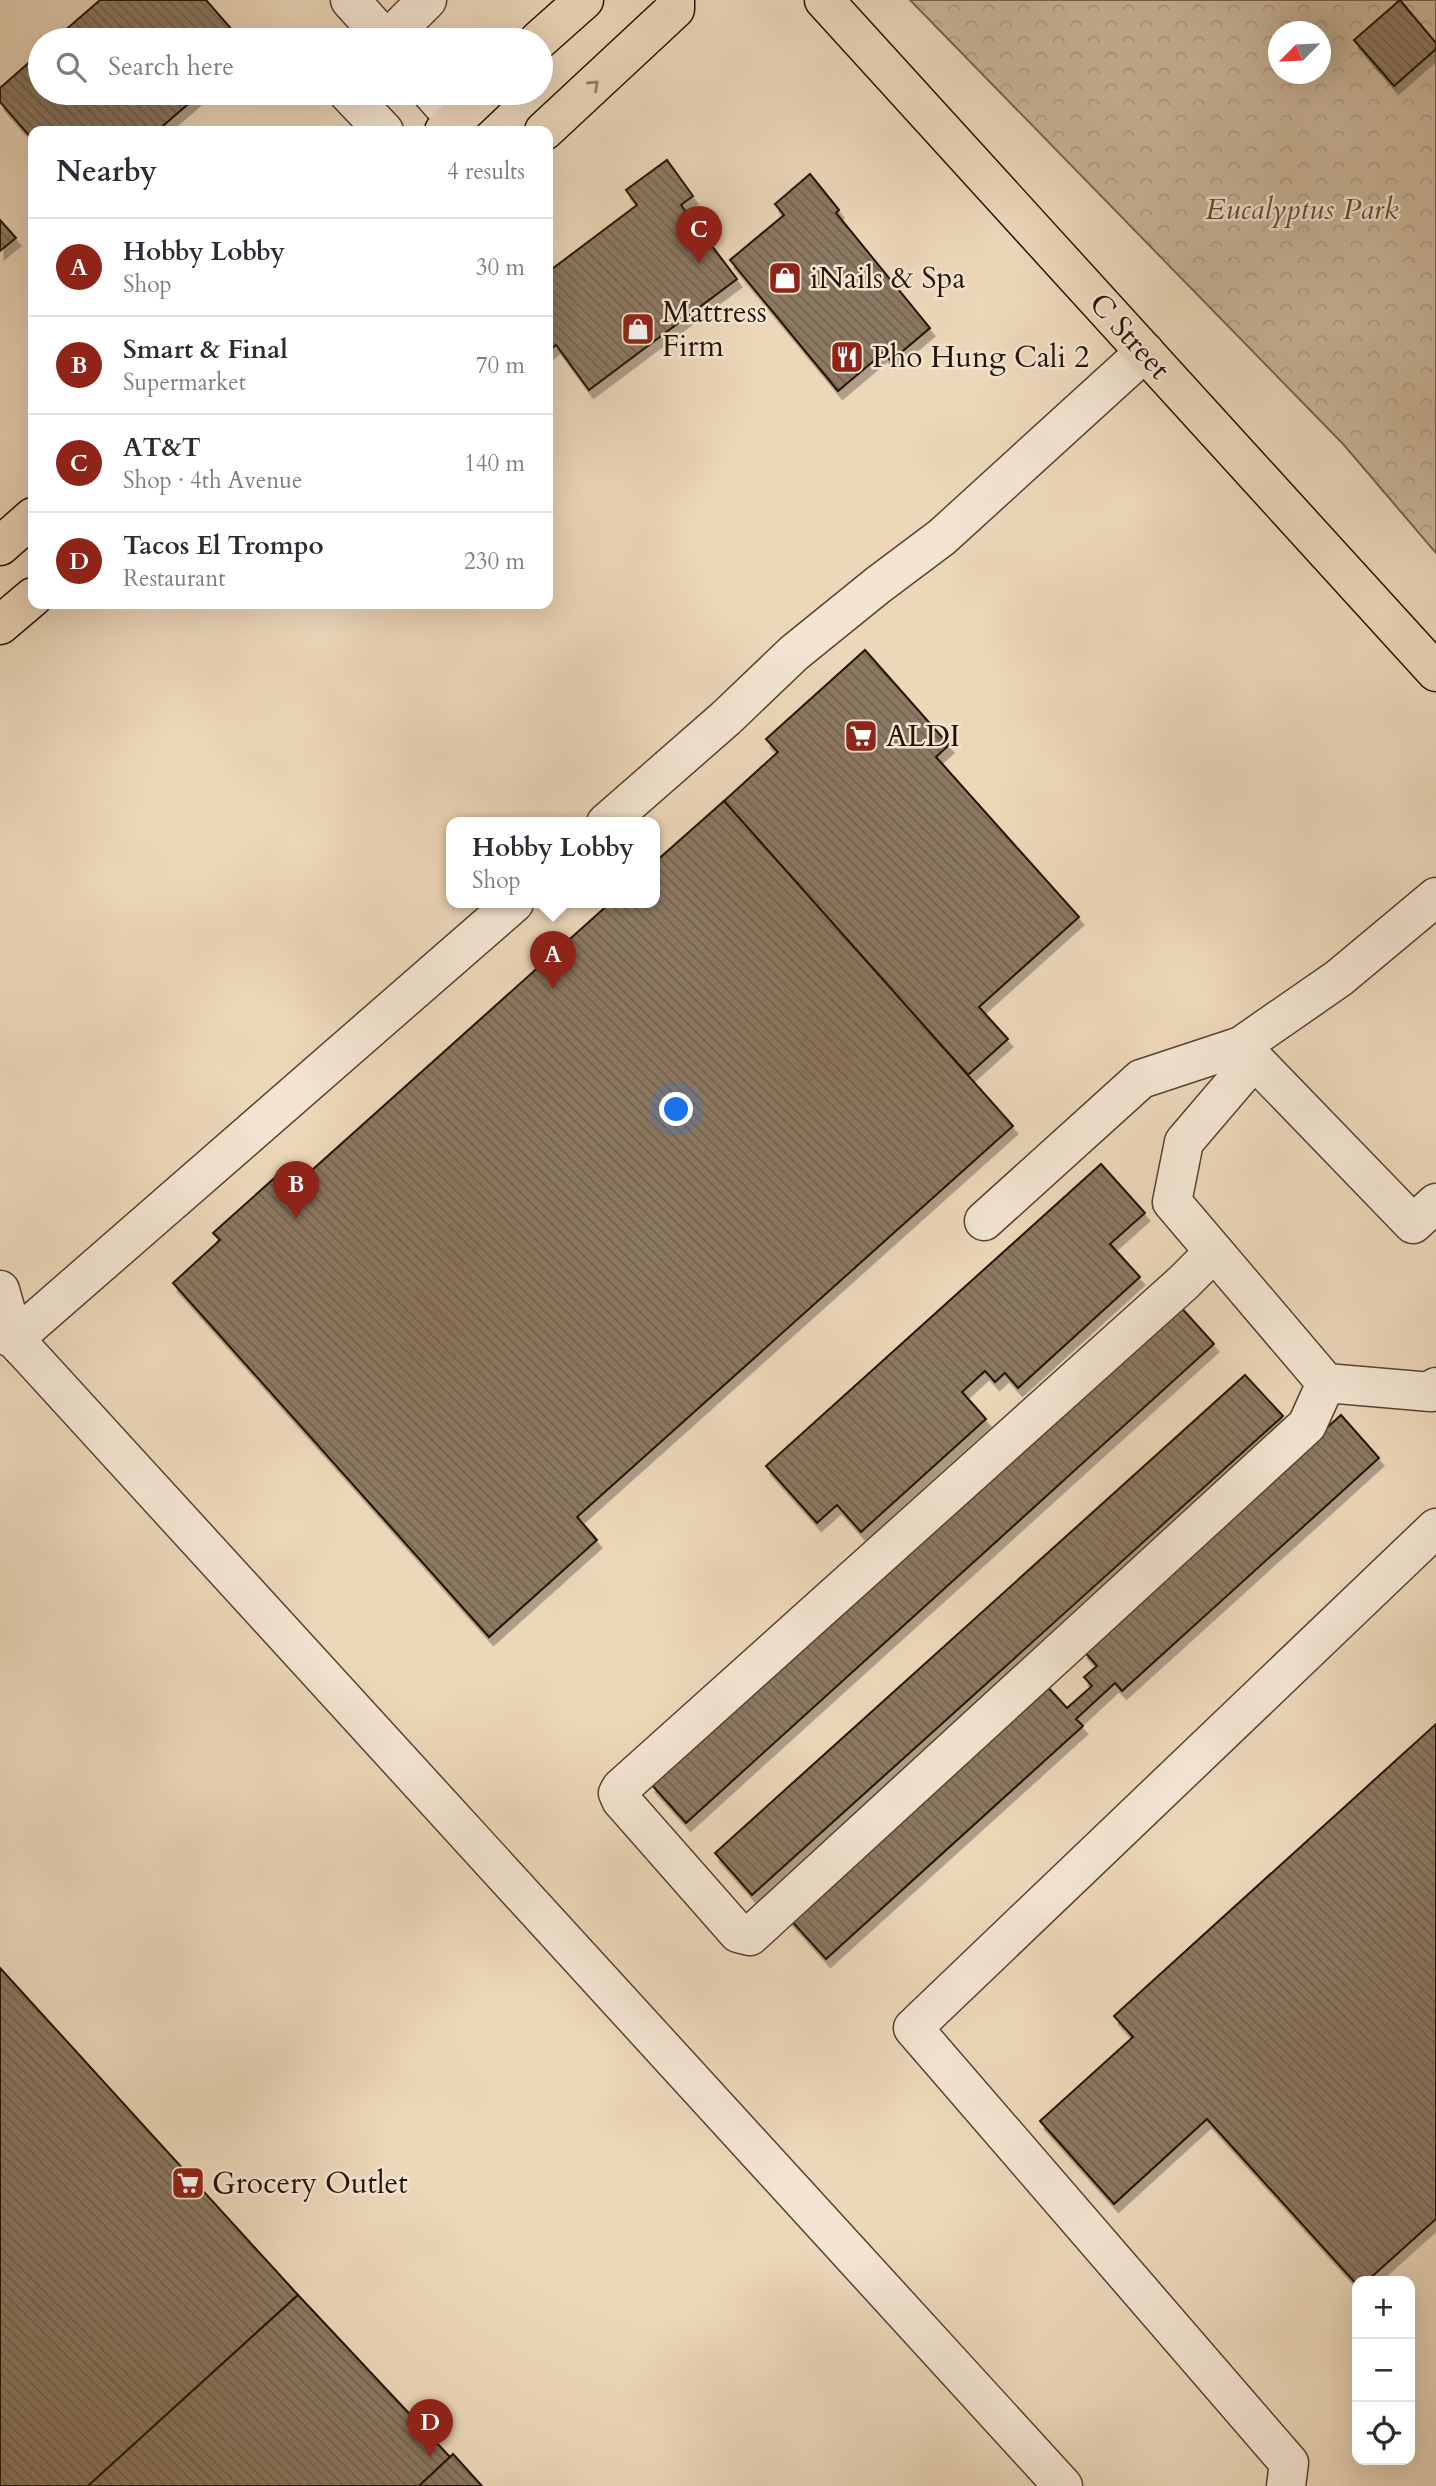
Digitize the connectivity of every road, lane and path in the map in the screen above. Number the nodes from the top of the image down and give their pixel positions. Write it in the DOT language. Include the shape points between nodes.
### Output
graph roads {
  1 [pos="349,0"];
  2 [pos="427,0"];
  3 [pos="584,0"];
  4 [pos="676,0"];
  5 [pos="824,0"];
  6 [pos="375,28"];
  7 [pos="398,28"];
  8 [pos="552,28"];
  9 [pos="359,105"];
  10 [pos="462,105"];
  11 [pos="444,115"];
  12 [pos="379,126"];
  13 [pos="549,126"];
  14 [pos="1144,352"];
  15 [pos="28,521"];
  16 [pos="0,546"];
  17 [pos="28,601"];
  18 [pos="0,625"];
  19 [pos="1436,672"];
  20 [pos="613,817"];
  21 [pos="1436,897"];
  22 [pos="508,908"];
  23 [pos="1247,1053"];
  24 [pos="1436,1203"];
  25 [pos="984,1221"];
  26 [pos="1214,1252"];
  27 [pos="0,1290"];
  28 [pos="7,1336"];
  29 [pos="1326,1383"];
  30 [pos="1436,1387"];
  31 [pos="1436,1528"];
  32 [pos="1063,2486"];
  33 [pos="1286,2486"];
  1 -- 6 [label="street"];
  2 -- 7 [label="street"];
  3 -- 8 [label="main road"];
  13 -- 4 [label="main road, one-way" via="676,9"];
  5 -- 14 [label="main road, C Street"];
  9 -- 12 [label="street"];
  10 -- 11 [label="main road"];
  14 -- 19 [label="main road, C Street"];
  14 -- 20 [label="street" via="942,537 794,653"];
  15 -- 16 [label="main road"];
  17 -- 18 [label="main road"];
  21 -- 23 [label="street"];
  22 -- 28 [label="street"];
  23 -- 24 [label="street" via="1413,1224"];
  23 -- 25 [label="street" via="1140,1079"];
  23 -- 26 [label="street" via="1184,1142 1172,1202"];
  26 -- 29 [label="street"];
  26 -- 29 [label="street" via="621,1788 621,1800 738,1933 750,1936 1307,1425"];
  27 -- 28 [label="street"];
  28 -- 32 [label="street"];
  29 -- 30 [label="street" via="1431,1392"];
  31 -- 33 [label="street" via="913,2028 1289,2462"];
}
